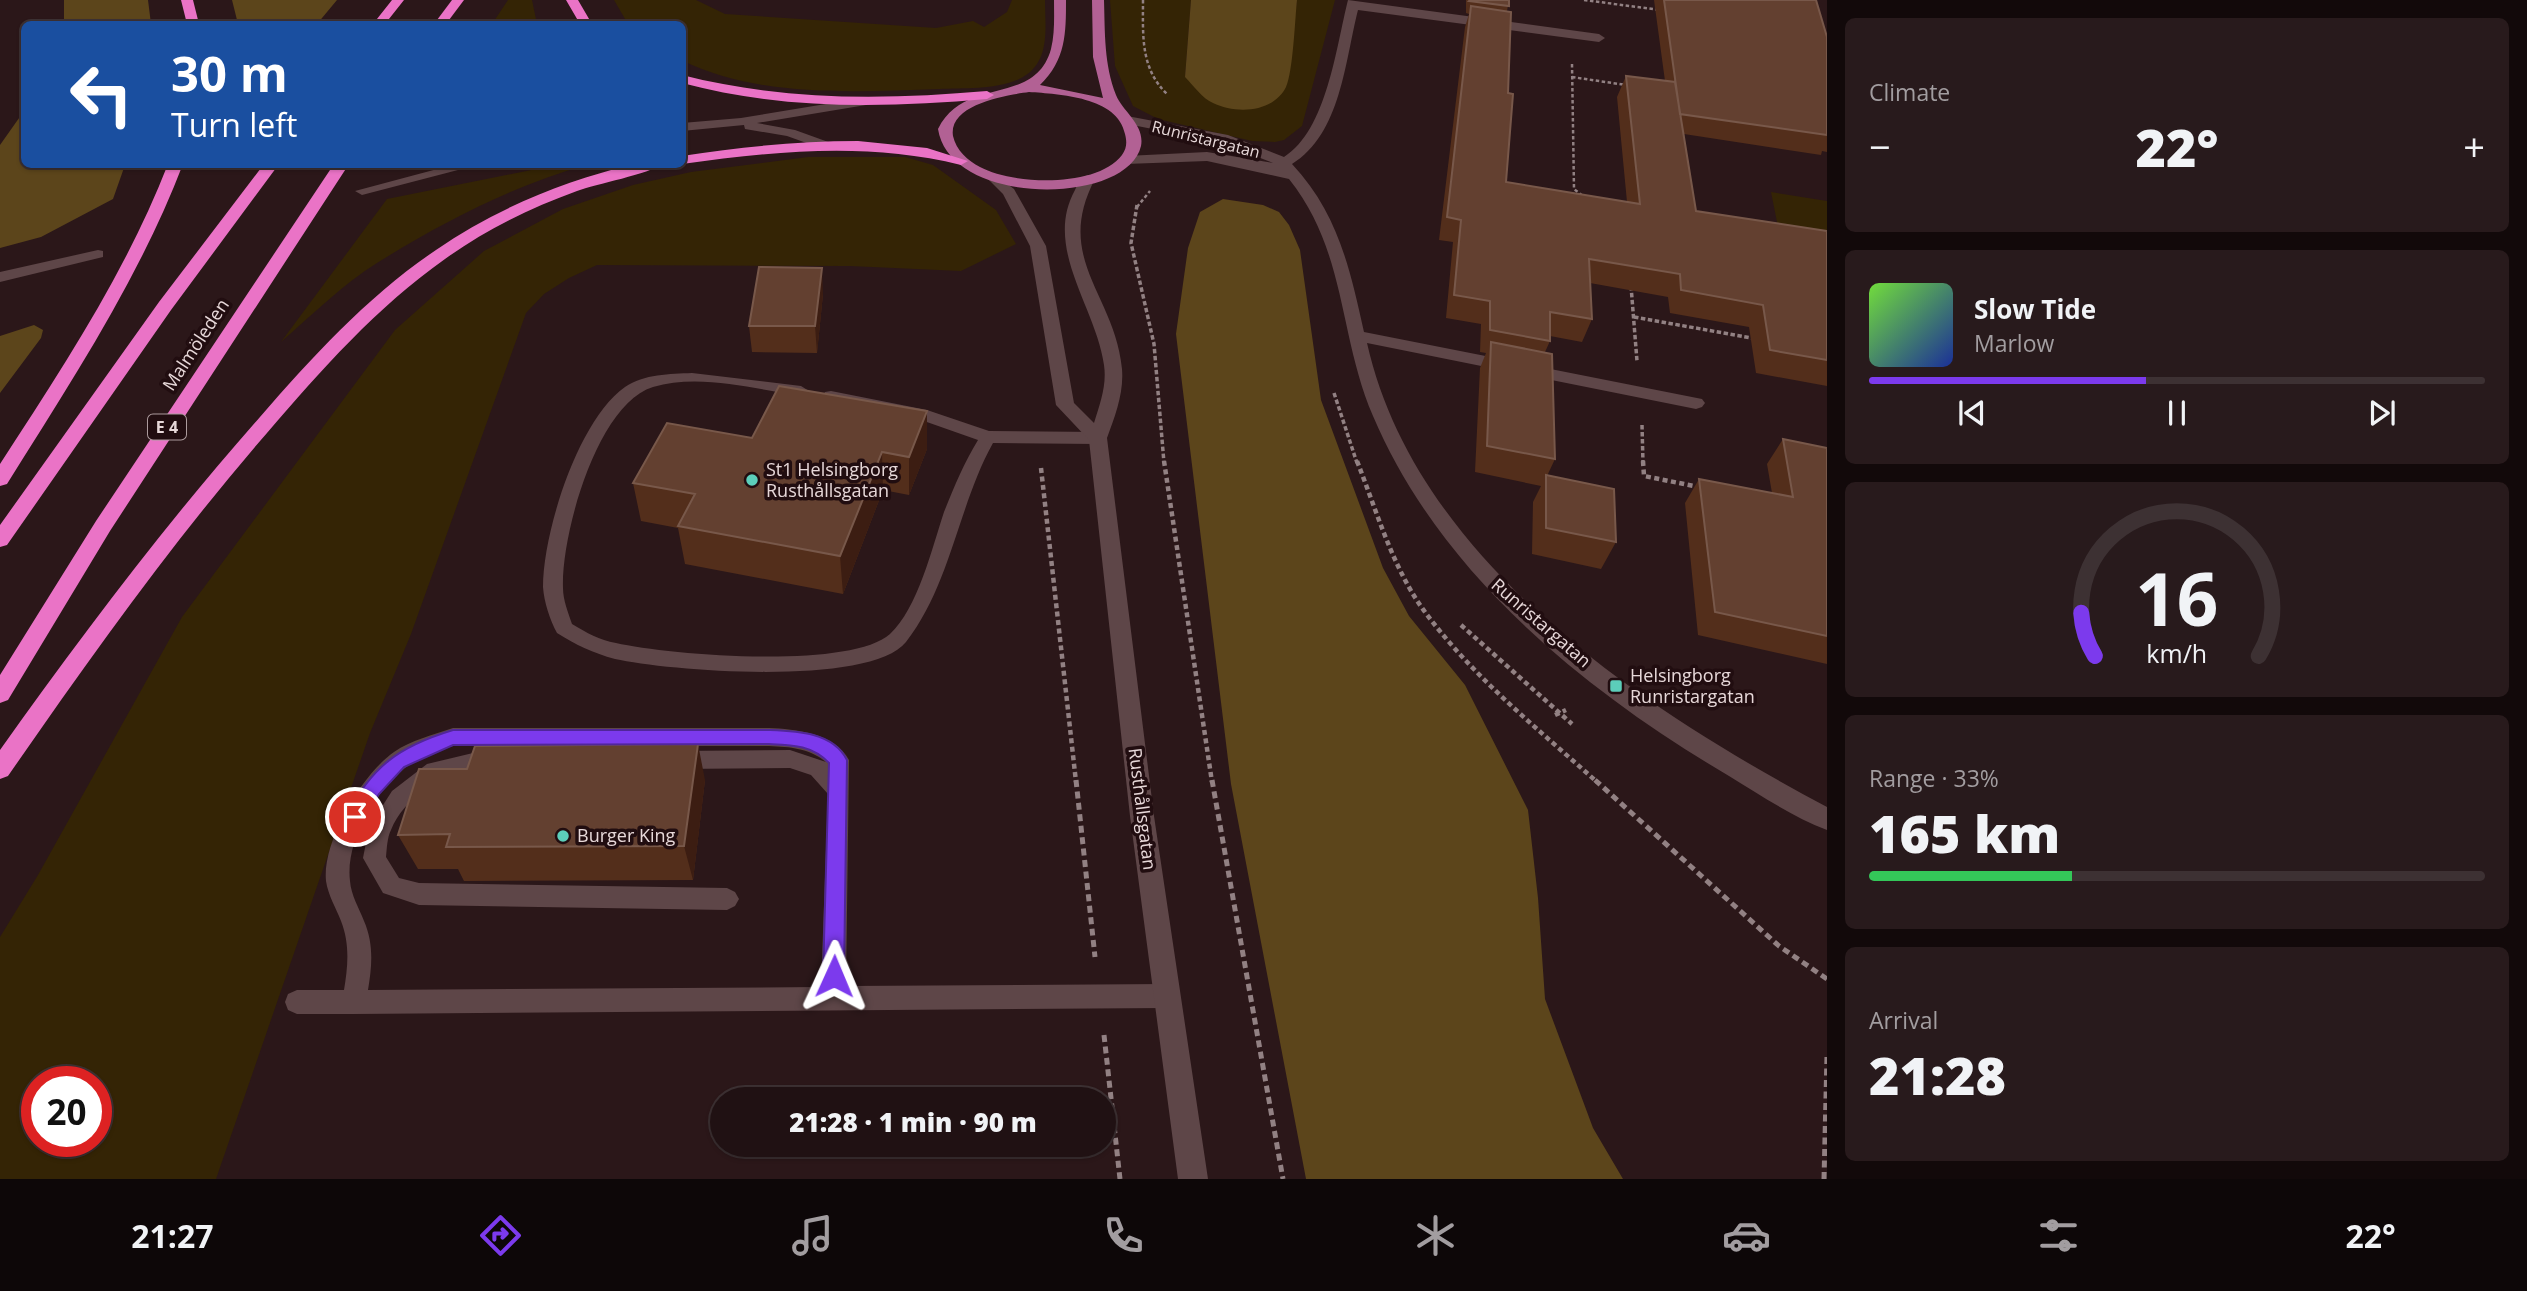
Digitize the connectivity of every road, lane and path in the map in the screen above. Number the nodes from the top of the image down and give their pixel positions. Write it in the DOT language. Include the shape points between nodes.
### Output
graph roads {
  1 [pos="187,0"];
  2 [pos="398,0"];
  3 [pos="458,0"];
  4 [pos="572,0"];
  5 [pos="1060,0"];
  6 [pos="1098,0"];
  7 [pos="1143,0"];
  8 [pos="1584,0"];
  9 [pos="1353,3"];
  10 [pos="1665,10"];
  11 [pos="192,21"];
  12 [pos="381,21"];
  13 [pos="442,21"];
  14 [pos="584,21"];
  15 [pos="1572,35"];
  16 [pos="1599,38"];
  17 [pos="1572,77"];
  18 [pos="686,80"];
  19 [pos="1639,87"];
  20 [pos="1029,88"];
  21 [pos="987,95"];
  22 [pos="1176,100"];
  23 [pos="862,102"];
  24 [pos="1122,115"];
  25 [pos="711,125"];
  26 [pos="686,127"];
  27 [pos="826,146"];
  28 [pos="686,160"];
  29 [pos="1126,160"];
  30 [pos="961,161"];
  31 [pos="1278,167"];
  32 [pos="175,168"];
  33 [pos="269,168"];
  34 [pos="339,168"];
  35 [pos="458,168"];
  36 [pos="639,168"];
  37 [pos="993,177"];
  38 [pos="1088,180"];
  39 [pos="1154,189"];
  40 [pos="362,191"];
  41 [pos="1588,199"];
  42 [pos="98,254"];
  43 [pos="0,277"];
  44 [pos="1631,279"];
  45 [pos="1633,317"];
  46 [pos="1356,336"];
  47 [pos="1762,340"];
  48 [pos="1155,362"];
  49 [pos="1113,365"];
  50 [pos="1331,382"];
  51 [pos="1640,394"];
  52 [pos="1696,403"];
  53 [pos="988,437"];
  54 [pos="1037,437"];
  55 [pos="1098,438"];
  56 [pos="0,479"];
  57 [pos="1710,489"];
  58 [pos="0,540"];
  59 [pos="1461,625"];
  60 [pos="0,694"];
  61 [pos="1572,724"];
  62 [pos="514,761"];
  63 [pos="648,761"];
  64 [pos="0,769"];
  65 [pos="839,791"];
  66 [pos="1827,819"];
  67 [pos="727,899"];
  68 [pos="1827,979"];
  69 [pos="1167,996"];
  70 [pos="1100,997"];
  71 [pos="833,1000"];
  72 [pos="297,1002"];
  73 [pos="354,1002"];
  74 [pos="1827,1056"];
  75 [pos="1120,1179"];
  76 [pos="1193,1179"];
  77 [pos="1283,1179"];
  78 [pos="1824,1179"];
  1 -- 11 [label="highway"];
  2 -- 12 [label="highway"];
  3 -- 13 [label="highway"];
  4 -- 14 [label="highway"];
  5 -- 20 [label="main road" via="1058,53 1049,70"];
  6 -- 24 [label="main road" via="1100,66 1107,95"];
  7 -- 22 [label="path" via="1147,70 1157,87"];
  8 -- 10 [label="path"];
  9 -- 15 [label="street, Runristargatan"];
  9 -- 31 [label="street, Runristargatan" via="1324,120 1297,155"];
  15 -- 16 [label="street, Runristargatan"];
  15 -- 17 [label="path"];
  17 -- 19 [label="path"];
  17 -- 41 [label="path" via="1574,189"];
  18 -- 23 [label="highway" via="786,99"];
  20 -- 21 [label="main road"];
  20 -- 24 [label="main road" via="1075,93"];
  21 -- 23 [label="highway"];
  21 -- 30 [label="main road" via="960,109 945,127 947,144"];
  23 -- 25 [label="lane"];
  24 -- 29 [label="main road" via="1134,133 1134,147"];
  24 -- 31 [label="street, Runristargatan" via="1246,146"];
  25 -- 26 [label="lane"];
  25 -- 27 [label="lane" via="768,128"];
  27 -- 28 [label="highway"];
  27 -- 30 [label="highway" via="895,148"];
  29 -- 31 [label="street, Runristargatan" via="1180,156"];
  29 -- 38 [label="main road"];
  30 -- 37 [label="main road"];
  31 -- 46 [label="street, Runristargatan" via="1318,202 1338,246"];
  32 -- 56 [label="highway" via="120,288"];
  33 -- 58 [label="highway"];
  34 -- 60 [label="highway, Malmöleden / E 4" via="103,526"];
  35 -- 40 [label="lane"];
  36 -- 64 [label="highway" via="498,219 442,253 368,313 237,454 135,579"];
  37 -- 38 [label="main road" via="1041,185"];
  37 -- 55 [label="street" via="1009,192 1038,246 1065,405"];
  38 -- 49 [label="street, Rusthållsgatan" via="1073,204 1070,233"];
  39 -- 48 [label="path" via="1140,199 1130,232"];
  42 -- 43 [label="lane"];
  44 -- 45 [label="path"];
  45 -- 47 [label="path"];
  45 -- 51 [label="path"];
  46 -- 51 [label="street"];
  46 -- 66 [label="street, Runristargatan" via="1367,375 1414,479 1486,575 1572,652 1670,725 1772,791"];
  48 -- 49 [label="path"];
  48 -- 77 [label="path" via="1162,448 1212,780"];
  49 -- 55 [label="street, Rusthållsgatan" via="1112,398"];
  50 -- 68 [label="path" via="1346,434 1396,561 1425,612 1520,713 1779,946"];
  51 -- 52 [label="street"];
  51 -- 57 [label="path" via="1644,476"];
  53 -- 53 [label="lane" via="858,400 748,384 673,378 632,389 600,421 559,536 553,589 564,628 605,648 721,664 853,659 895,642 939,560 967,472"];
  53 -- 54 [label="lane"];
  54 -- 55 [label="lane"];
  54 -- 70 [label="path"];
  55 -- 69 [label="street, Rusthållsgatan"];
  59 -- 61 [label="path"];
  62 -- 67 [label="lane" via="435,769 400,798 380,827 374,858 391,886 419,894"];
  63 -- 65 [label="lane" via="790,759 819,769"];
  65 -- 71 [label="lane"];
  65 -- 73 [label="lane" via="838,760 824,747 797,738 453,737 428,745 397,761 373,788 340,853 338,882 359,939"];
  69 -- 70 [label="lane"];
  69 -- 76 [label="street, Rusthållsgatan"];
  70 -- 71 [label="lane"];
  70 -- 75 [label="path"];
  71 -- 73 [label="lane"];
  72 -- 73 [label="lane"];
  74 -- 78 [label="path"];
}
